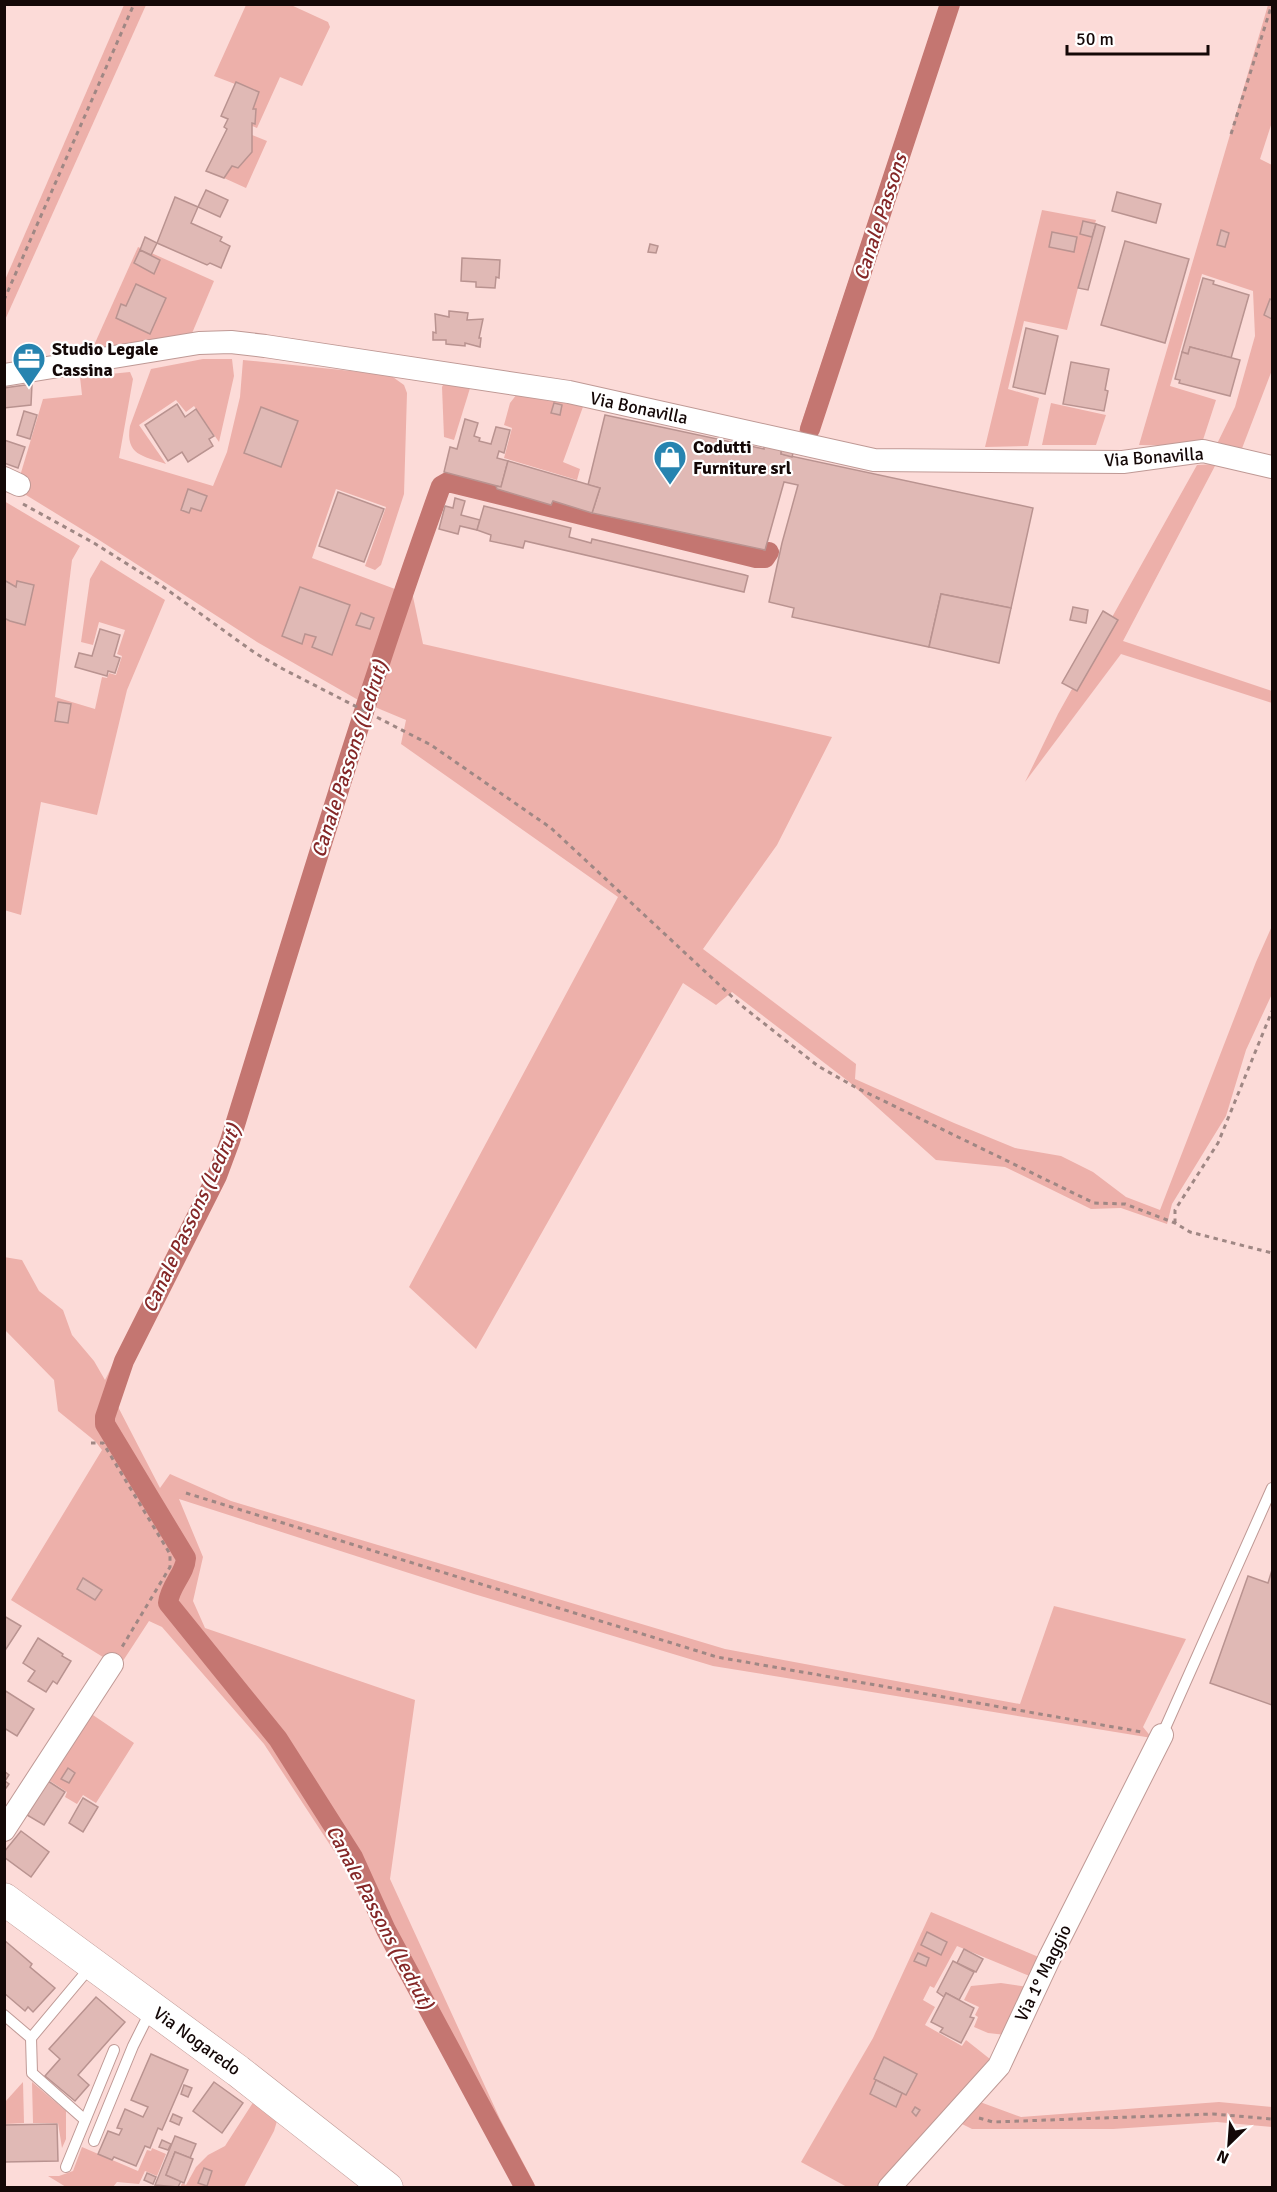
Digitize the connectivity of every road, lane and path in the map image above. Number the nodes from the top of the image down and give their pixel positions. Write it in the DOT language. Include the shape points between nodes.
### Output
graph roads {
  1 [pos="134,4"];
  2 [pos="1272,4"];
  3 [pos="1232,134"];
  4 [pos="4,300"];
  5 [pos="4,375"];
  6 [pos="1272,467"];
  7 [pos="13,487"];
  8 [pos="1272,1011"];
  9 [pos="1175,1223"];
  10 [pos="1272,1253"];
  11 [pos="91,1443"];
  12 [pos="1272,1488"];
  13 [pos="186,1493"];
  14 [pos="112,1664"];
  15 [pos="1162,1735"];
  16 [pos="4,1830"];
  17 [pos="4,1899"];
  18 [pos="92,1965"];
  19 [pos="152,2009"];
  20 [pos="4,2015"];
  21 [pos="31,2038"];
  22 [pos="114,2050"];
  23 [pos="957,2113"];
  24 [pos="1272,2119"];
  25 [pos="85,2120"];
  26 [pos="94,2141"];
  27 [pos="66,2167"];
  28 [pos="387,2187"];
  29 [pos="889,2187"];
  1 -- 4 [label="path"];
  2 -- 3 [label="path"];
  5 -- 6 [label="street, Via Bonavilla" via="199,343 231,342 568,392 874,460 1123,462 1203,451"];
  7 -- 9 [label="path" via="22,504 162,586 255,653 431,745 551,828 742,1006 818,1066 1094,1203 1125,1204"];
  8 -- 9 [label="path" via="1218,1143 1175,1210"];
  9 -- 10 [label="path" via="1190,1232"];
  11 -- 14 [label="path" via="103,1443 170,1554 170,1568"];
  12 -- 15 [label="lane"];
  13 -- 15 [label="path" via="717,1657"];
  14 -- 16 [label="street"];
  15 -- 23 [label="street, Via 1° Maggio" via="999,2066"];
  17 -- 18 [label="street, Via Nogaredo"];
  18 -- 19 [label="street, Via Nogaredo"];
  18 -- 21 [label="lane"];
  19 -- 26 [label="lane"];
  19 -- 28 [label="street, Via Nogaredo"];
  20 -- 21 [label="lane"];
  21 -- 25 [label="lane" via="32,2073"];
  22 -- 25 [label="lane"];
  23 -- 24 [label="path" via="993,2122 1213,2114"];
  23 -- 29 [label="street, Via 1° Maggio"];
  25 -- 27 [label="lane"];
}
